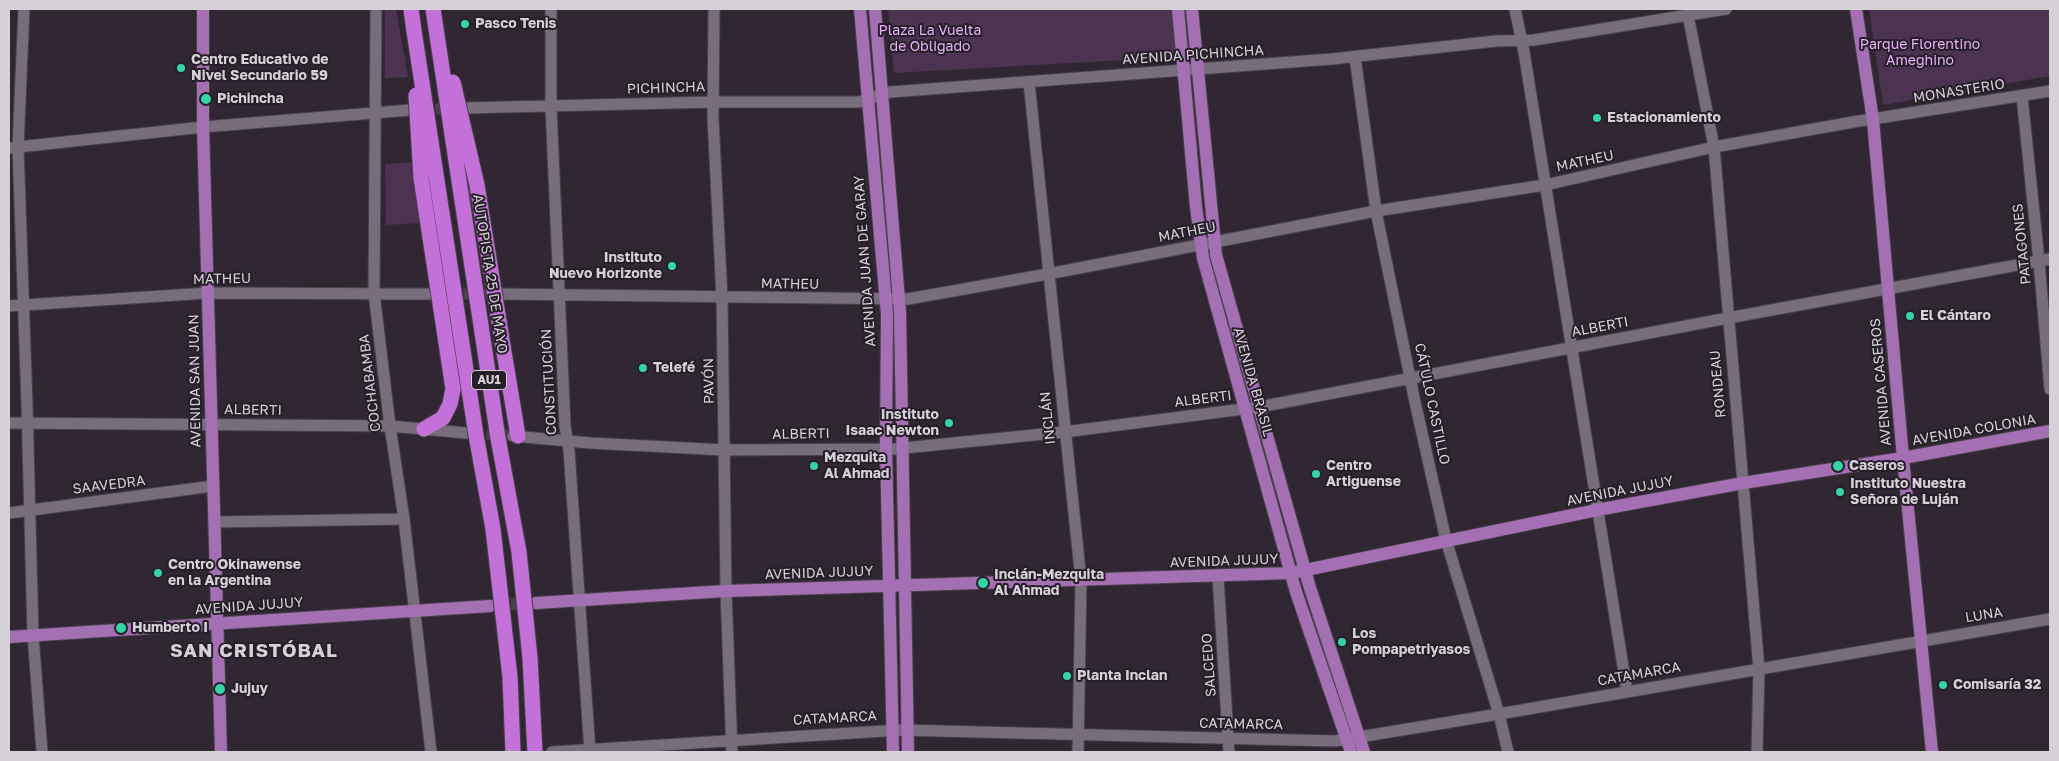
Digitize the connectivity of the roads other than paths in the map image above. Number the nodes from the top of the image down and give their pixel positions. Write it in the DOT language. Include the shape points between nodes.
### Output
graph roads {
  1 [pos="24,9"];
  2 [pos="203,9"];
  3 [pos="376,9"];
  4 [pos="411,9"];
  5 [pos="433,9"];
  6 [pos="551,9"];
  7 [pos="714,9"];
  8 [pos="860,9"];
  9 [pos="875,9"];
  10 [pos="1178,9"];
  11 [pos="1192,9"];
  12 [pos="1515,9"];
  13 [pos="1726,9"];
  14 [pos="1856,9"];
  15 [pos="1674,13"];
  16 [pos="1688,15"];
  17 [pos="436,26"];
  18 [pos="414,30"];
  19 [pos="1521,40"];
  20 [pos="1356,57"];
  21 [pos="1199,70"];
  22 [pos="1184,72"];
  23 [pos="1028,82"];
  24 [pos="2050,91"];
  25 [pos="883,94"];
  26 [pos="2022,96"];
  27 [pos="868,99"];
  28 [pos="713,102"];
  29 [pos="551,107"];
  30 [pos="464,108"];
  31 [pos="410,110"];
  32 [pos="376,112"];
  33 [pos="1873,120"];
  34 [pos="203,127"];
  35 [pos="13,147"];
  36 [pos="1714,147"];
  37 [pos="1545,184"];
  38 [pos="1376,211"];
  39 [pos="1214,242"];
  40 [pos="1200,244"];
  41 [pos="2045,260"];
  42 [pos="1048,274"];
  43 [pos="1887,289"];
  44 [pos="208,293"];
  45 [pos="374,293"];
  46 [pos="435,294"];
  47 [pos="500,294"];
  48 [pos="559,296"];
  49 [pos="722,298"];
  50 [pos="886,300"];
  51 [pos="899,300"];
  52 [pos="9,306"];
  53 [pos="24,306"];
  54 [pos="1728,318"];
  55 [pos="1571,348"];
  56 [pos="1410,377"];
  57 [pos="2050,389"];
  58 [pos="1259,407"];
  59 [pos="1245,409"];
  60 [pos="9,423"];
  61 [pos="28,423"];
  62 [pos="211,424"];
  63 [pos="390,426"];
  64 [pos="424,429"];
  65 [pos="2050,431"];
  66 [pos="466,432"];
  67 [pos="1064,432"];
  68 [pos="515,436"];
  69 [pos="567,441"];
  70 [pos="886,448"];
  71 [pos="902,448"];
  72 [pos="725,450"];
  73 [pos="1903,458"];
  74 [pos="1742,483"];
  75 [pos="213,486"];
  76 [pos="30,510"];
  77 [pos="1597,510"];
  78 [pos="9,513"];
  79 [pos="404,519"];
  80 [pos="214,522"];
  81 [pos="1446,540"];
  82 [pos="1305,571"];
  83 [pos="1291,573"];
  84 [pos="1218,576"];
  85 [pos="1081,580"];
  86 [pos="889,585"];
  87 [pos="904,585"];
  88 [pos="726,591"];
  89 [pos="580,600"];
  90 [pos="536,603"];
  91 [pos="490,606"];
  92 [pos="414,610"];
  93 [pos="2050,619"];
  94 [pos="217,623"];
  95 [pos="33,635"];
  96 [pos="9,637"];
  97 [pos="1922,640"];
  98 [pos="1759,668"];
  99 [pos="1627,691"];
  100 [pos="1499,714"];
  101 [pos="893,730"];
  102 [pos="908,730"];
  103 [pos="1078,735"];
  104 [pos="1359,737"];
  105 [pos="731,739"];
  106 [pos="1228,739"];
  107 [pos="1346,739"];
  108 [pos="590,751"];
  109 [pos="42,752"];
  110 [pos="221,752"];
  111 [pos="431,752"];
  112 [pos="513,752"];
  113 [pos="535,752"];
  114 [pos="552,752"];
  115 [pos="558,752"];
  116 [pos="732,752"];
  117 [pos="893,752"];
  118 [pos="908,752"];
  119 [pos="1078,752"];
  120 [pos="1229,752"];
  121 [pos="1351,752"];
  122 [pos="1364,752"];
  123 [pos="1508,752"];
  124 [pos="1757,752"];
  125 [pos="1932,752"];
  1 -- 35 [label="street"];
  2 -- 34 [label="main road, AVENIDA SAN JUAN"];
  3 -- 32 [label="street, COCHABAMBA"];
  4 -- 18 [label="highway, AU1"];
  5 -- 17 [label="highway, AUTOPISTA 25 DE MAYO / AU1, bridge"];
  6 -- 29 [label="street, CONSTITUCIÓN"];
  7 -- 28 [label="street, PAVÓN"];
  8 -- 27 [label="main road, AVENIDA JUAN DE GARAY"];
  9 -- 25 [label="main road"];
  10 -- 22 [label="main road, AVENIDA BRASIL"];
  11 -- 21 [label="main road, AVENIDA BRASIL"];
  12 -- 19 [label="street"];
  13 -- 16 [label="street"];
  14 -- 33 [label="main road, AVENIDA CASEROS"];
  15 -- 16 [label="street"];
  15 -- 19 [label="street"];
  16 -- 36 [label="street, RONDEAU"];
  17 -- 68 [label="highway, bridge" via="449,66 477,185"];
  17 -- 113 [label="highway, AUTOPISTA 25 DE MAYO / AU1, bridge" via="498,438 519,552 530,658"];
  18 -- 64 [label="highway, bridge" via="419,156 453,389 443,418"];
  18 -- 112 [label="highway, AU1, bridge" via="493,530 510,677"];
  19 -- 20 [label="street, AVENIDA PICHINCHA"];
  19 -- 37 [label="street"];
  20 -- 21 [label="street, AVENIDA PICHINCHA"];
  20 -- 38 [label="street, CÁTULO CASTILLO"];
  21 -- 22 [label="street, AVENIDA PICHINCHA"];
  21 -- 39 [label="main road, AVENIDA BRASIL"];
  22 -- 23 [label="street, AVENIDA PICHINCHA"];
  22 -- 40 [label="main road, AVENIDA BRASIL"];
  23 -- 25 [label="street, AVENIDA PICHINCHA"];
  23 -- 42 [label="street, INCLÁN"];
  24 -- 26 [label="street, MONASTERIO"];
  25 -- 27 [label="street, AVENIDA PICHINCHA"];
  25 -- 51 [label="main road"];
  26 -- 33 [label="street, MONASTERIO"];
  26 -- 41 [label="street, PATAGONES"];
  27 -- 28 [label="street, PICHINCHA" via="859,102"];
  27 -- 50 [label="main road, AVENIDA JUAN DE GARAY"];
  28 -- 29 [label="street, PICHINCHA"];
  28 -- 49 [label="street, PAVÓN"];
  29 -- 30 [label="street, PICHINCHA"];
  29 -- 48 [label="street, CONSTITUCIÓN"];
  31 -- 32 [label="street"];
  32 -- 34 [label="street"];
  32 -- 45 [label="street, COCHABAMBA"];
  33 -- 36 [label="street, MATHEU"];
  33 -- 43 [label="main road, AVENIDA CASEROS"];
  34 -- 35 [label="street"];
  34 -- 44 [label="main road, AVENIDA SAN JUAN"];
  35 -- 53 [label="street"];
  36 -- 37 [label="street, MATHEU"];
  36 -- 54 [label="street, RONDEAU"];
  37 -- 38 [label="street, MATHEU"];
  37 -- 55 [label="street"];
  38 -- 39 [label="street, MATHEU"];
  38 -- 56 [label="street, CÁTULO CASTILLO"];
  39 -- 40 [label="street, MATHEU"];
  39 -- 58 [label="main road, AVENIDA BRASIL"];
  40 -- 42 [label="street, MATHEU"];
  40 -- 59 [label="main road, AVENIDA BRASIL"];
  41 -- 43 [label="street, ALBERTI"];
  41 -- 57 [label="street, PATAGONES"];
  42 -- 51 [label="street, MATHEU"];
  42 -- 67 [label="street, INCLÁN"];
  43 -- 54 [label="street, ALBERTI"];
  43 -- 73 [label="main road, AVENIDA CASEROS"];
  44 -- 45 [label="street, MATHEU"];
  44 -- 53 [label="street, MATHEU"];
  44 -- 62 [label="main road, AVENIDA SAN JUAN"];
  45 -- 46 [label="street, MATHEU"];
  45 -- 63 [label="street, COCHABAMBA"];
  47 -- 48 [label="street, MATHEU"];
  48 -- 49 [label="street, MATHEU"];
  48 -- 69 [label="street, CONSTITUCIÓN"];
  49 -- 50 [label="street, MATHEU"];
  49 -- 72 [label="street, PAVÓN"];
  50 -- 51 [label="street, MATHEU"];
  50 -- 70 [label="main road, AVENIDA JUAN DE GARAY"];
  51 -- 71 [label="main road"];
  52 -- 53 [label="street, MATHEU"];
  53 -- 61 [label="street"];
  54 -- 55 [label="street, ALBERTI"];
  54 -- 74 [label="street, RONDEAU"];
  55 -- 56 [label="street, ALBERTI"];
  55 -- 77 [label="street"];
  56 -- 58 [label="street, ALBERTI"];
  56 -- 81 [label="street, CÁTULO CASTILLO"];
  58 -- 59 [label="street, ALBERTI"];
  58 -- 82 [label="main road, AVENIDA BRASIL"];
  59 -- 67 [label="street, ALBERTI"];
  59 -- 83 [label="main road, AVENIDA BRASIL"];
  60 -- 61 [label="street, ALBERTI"];
  61 -- 62 [label="street, ALBERTI"];
  61 -- 76 [label="street"];
  62 -- 63 [label="street, ALBERTI"];
  62 -- 75 [label="main road, AVENIDA SAN JUAN"];
  63 -- 64 [label="street, ALBERTI"];
  63 -- 79 [label="street, COCHABAMBA"];
  64 -- 66 [label="street, ALBERTI"];
  65 -- 73 [label="main road, AVENIDA COLONIA"];
  67 -- 71 [label="street, ALBERTI"];
  67 -- 85 [label="street, INCLÁN"];
  68 -- 69 [label="street, ALBERTI"];
  69 -- 72 [label="street, ALBERTI"];
  69 -- 89 [label="street, CONSTITUCIÓN"];
  70 -- 71 [label="street, ALBERTI"];
  70 -- 72 [label="street, ALBERTI"];
  70 -- 86 [label="main road, AVENIDA JUAN DE GARAY"];
  71 -- 87 [label="main road"];
  72 -- 88 [label="street, PAVÓN"];
  73 -- 74 [label="main road, AVENIDA JUJUY"];
  73 -- 97 [label="main road, AVENIDA CASEROS"];
  74 -- 77 [label="main road, AVENIDA JUJUY"];
  74 -- 98 [label="street, RONDEAU"];
  75 -- 76 [label="street, SAAVEDRA"];
  75 -- 80 [label="main road, AVENIDA SAN JUAN"];
  76 -- 78 [label="street, SAAVEDRA"];
  76 -- 95 [label="street"];
  77 -- 81 [label="main road, AVENIDA JUJUY"];
  77 -- 99 [label="street"];
  79 -- 80 [label="street"];
  79 -- 92 [label="street, COCHABAMBA"];
  80 -- 94 [label="main road, AVENIDA SAN JUAN"];
  81 -- 82 [label="main road, AVENIDA JUJUY"];
  81 -- 100 [label="street, CÁTULO CASTILLO"];
  82 -- 83 [label="main road, AVENIDA JUJUY"];
  82 -- 104 [label="main road, AVENIDA BRASIL"];
  83 -- 84 [label="main road, AVENIDA JUJUY"];
  83 -- 107 [label="main road, AVENIDA BRASIL"];
  84 -- 85 [label="main road, AVENIDA JUJUY"];
  84 -- 106 [label="street, SALCEDO"];
  85 -- 87 [label="main road, AVENIDA JUJUY"];
  85 -- 103 [label="street, INCLÁN"];
  86 -- 87 [label="main road, AVENIDA JUJUY"];
  86 -- 88 [label="main road, AVENIDA JUJUY"];
  86 -- 101 [label="main road, AVENIDA JUAN DE GARAY"];
  87 -- 102 [label="main road"];
  88 -- 89 [label="main road, AVENIDA JUJUY"];
  88 -- 105 [label="street, PAVÓN"];
  89 -- 90 [label="main road, AVENIDA JUJUY"];
  89 -- 108 [label="street, CONSTITUCIÓN"];
  91 -- 92 [label="main road, AVENIDA JUJUY"];
  92 -- 94 [label="main road, AVENIDA JUJUY"];
  92 -- 111 [label="street, COCHABAMBA"];
  93 -- 97 [label="street, LUNA"];
  94 -- 95 [label="main road, AVENIDA JUJUY"];
  94 -- 110 [label="main road, AVENIDA SAN JUAN"];
  95 -- 96 [label="main road, AVENIDA JUJUY"];
  95 -- 109 [label="street"];
  97 -- 98 [label="street, CATAMARCA"];
  97 -- 125 [label="main road, AVENIDA CASEROS"];
  98 -- 99 [label="street, CATAMARCA"];
  98 -- 124 [label="street, RONDEAU"];
  99 -- 100 [label="street, CATAMARCA"];
  100 -- 104 [label="street, CATAMARCA"];
  100 -- 123 [label="street, CÁTULO CASTILLO"];
  101 -- 102 [label="street, CATAMARCA"];
  101 -- 105 [label="street, CATAMARCA"];
  101 -- 117 [label="main road, AVENIDA JUAN DE GARAY"];
  102 -- 103 [label="street, CATAMARCA"];
  102 -- 118 [label="main road"];
  103 -- 106 [label="street, CATAMARCA"];
  103 -- 119 [label="street, INCLÁN"];
  104 -- 107 [label="street, CATAMARCA"];
  104 -- 122 [label="main road, AVENIDA BRASIL"];
  105 -- 108 [label="street, CATAMARCA"];
  105 -- 116 [label="street, PAVÓN"];
  106 -- 107 [label="street, CATAMARCA"];
  106 -- 120 [label="street, SALCEDO"];
  107 -- 121 [label="main road, AVENIDA BRASIL"];
  108 -- 115 [label="street, CATAMARCA"];
  114 -- 115 [label="street, CATAMARCA"];
}
